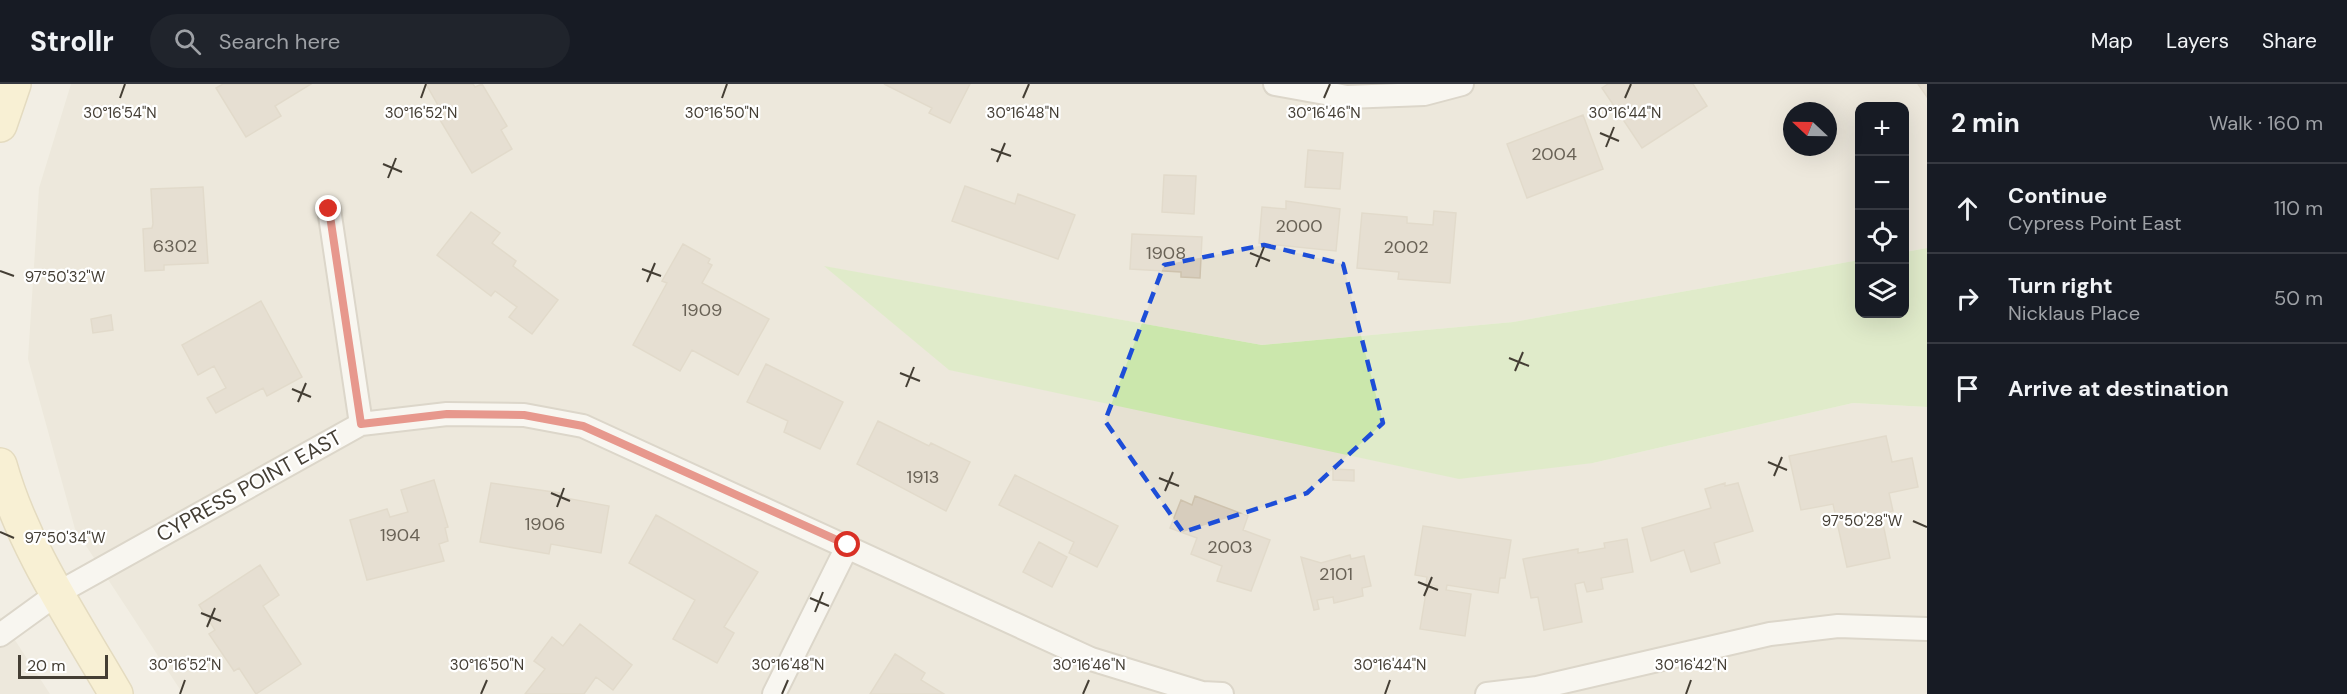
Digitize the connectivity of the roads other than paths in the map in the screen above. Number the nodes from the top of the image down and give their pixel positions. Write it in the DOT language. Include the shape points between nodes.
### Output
graph roads {
  1 [pos="14,84"];
  2 [pos="1275,84"];
  3 [pos="1462,84"];
  4 [pos="0,125"];
  5 [pos="329,209"];
  6 [pos="361,424"];
  7 [pos="0,465"];
  8 [pos="848,545"];
  9 [pos="57,593"];
  10 [pos="1927,629"];
  11 [pos="0,635"];
  12 [pos="116,694"];
  13 [pos="774,694"];
  14 [pos="1209,694"];
  15 [pos="1487,694"];
  1 -- 4 [label="street"];
  2 -- 3 [label="street" via="1347,97 1424,94"];
  5 -- 6 [label="street"];
  6 -- 8 [label="street, CYPRESS POINT EAST" via="447,414 524,415 583,426"];
  6 -- 9 [label="street, CYPRESS POINT EAST"];
  7 -- 9 [label="street" via="9,499"];
  8 -- 13 [label="street"];
  8 -- 14 [label="street, CYPRESS POINT EAST" via="1091,659"];
  9 -- 11 [label="street, CYPRESS POINT EAST"];
  9 -- 12 [label="street"];
  10 -- 15 [label="street" via="1838,626 1770,634 1537,688"];
}
